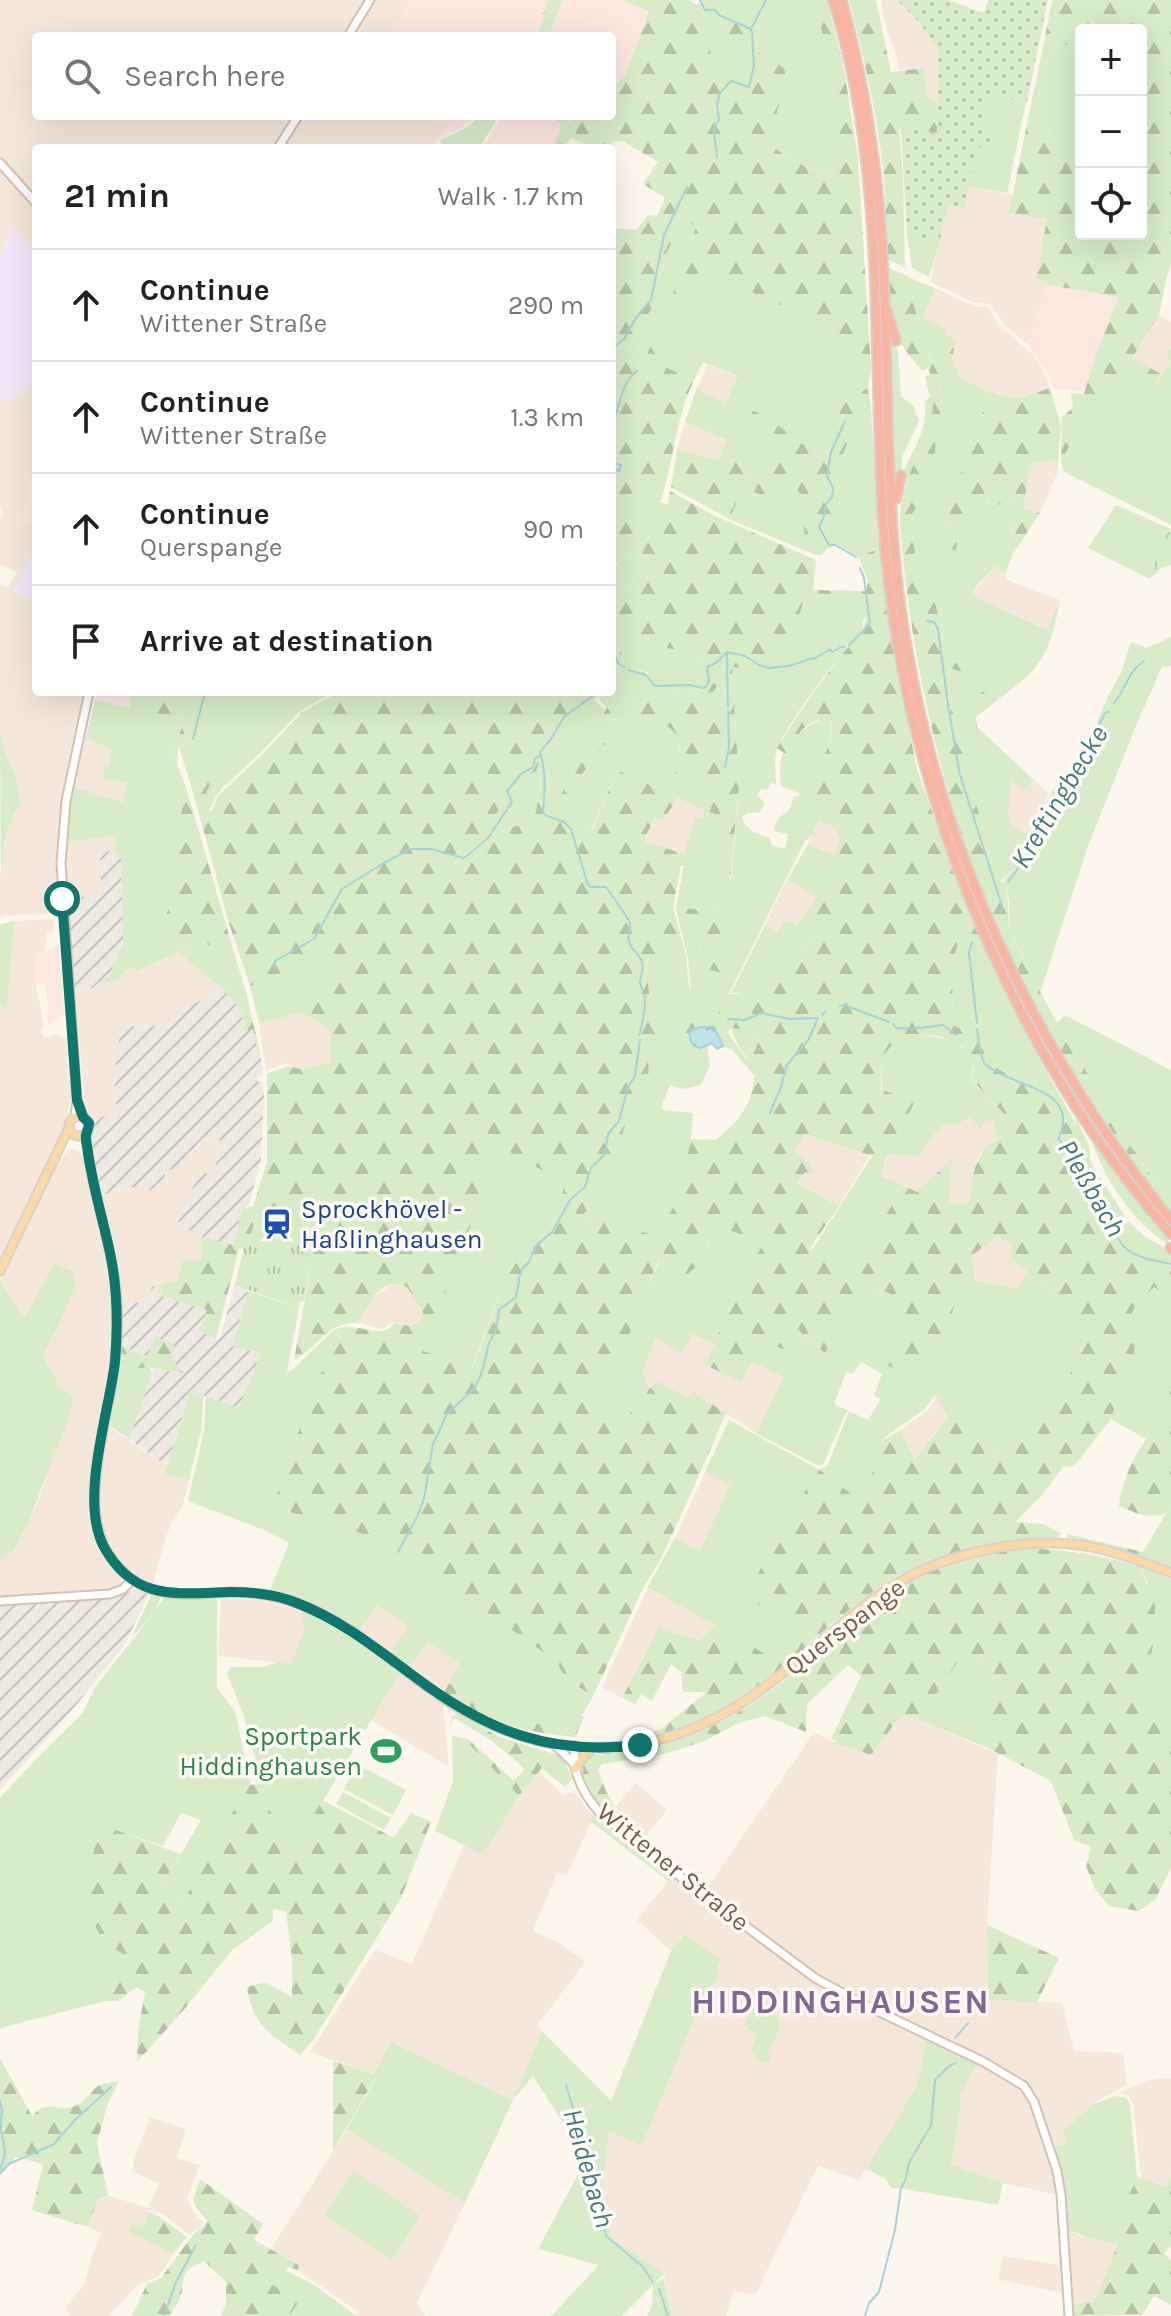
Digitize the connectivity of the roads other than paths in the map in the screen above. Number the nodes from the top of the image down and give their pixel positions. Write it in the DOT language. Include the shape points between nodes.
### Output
graph roads {
  1 [pos="370,0"];
  2 [pos="833,0"];
  3 [pos="842,0"];
  4 [pos="350,32"];
  5 [pos="296,120"];
  6 [pos="280,144"];
  7 [pos="0,163"];
  8 [pos="32,199"];
  9 [pos="883,293"];
  10 [pos="896,341"];
  11 [pos="901,475"];
  12 [pos="893,536"];
  13 [pos="88,696"];
  14 [pos="1069,1096"];
  15 [pos="79,1117"];
  16 [pos="73,1134"];
  17 [pos="86,1134"];
  18 [pos="1088,1136"];
  19 [pos="89,1161"];
  20 [pos="1171,1220"];
  21 [pos="1171,1234"];
  22 [pos="0,1271"];
  23 [pos="1171,1573"];
  24 [pos="133,1579"];
  25 [pos="0,1601"];
  26 [pos="555,1745"];
  27 [pos="575,1746"];
  28 [pos="595,1747"];
  29 [pos="575,1766"];
  30 [pos="1069,2316"];
  1 -- 4 [label="main road"];
  2 -- 14 [label="highway" via="852,79 870,213 883,521 903,671 927,774 963,881 1020,1008"];
  3 -- 9 [label="highway" via="874,160"];
  5 -- 6 [label="main road"];
  7 -- 8 [label="main road"];
  9 -- 10 [label="highway"];
  9 -- 12 [label="highway"];
  11 -- 12 [label="highway"];
  12 -- 20 [label="highway" via="922,720 971,877 1023,995 1071,1082"];
  13 -- 15 [label="main road" via="61,850"];
  14 -- 18 [label="highway"];
  14 -- 21 [label="highway"];
  15 -- 16 [label="main road" via="70,1122"];
  15 -- 17 [label="main road" via="89,1123"];
  16 -- 17 [label="main road"];
  16 -- 19 [label="main road"];
  16 -- 22 [label="main road" via="60,1147"];
  17 -- 19 [label="main road"];
  19 -- 24 [label="main road" via="117,1302 115,1362 95,1513 103,1545"];
  23 -- 28 [label="main road, Querspange" via="1084,1546 1028,1544 981,1551 900,1581 754,1696 718,1718 663,1739"];
  24 -- 25 [label="main road" via="110,1594"];
  24 -- 26 [label="main road" via="148,1588 185,1595 249,1593 301,1604 339,1623 467,1712"];
  26 -- 27 [label="main road"];
  26 -- 29 [label="main road, Wittener Straße"];
  27 -- 28 [label="main road, Querspange"];
  27 -- 29 [label="main road"];
  28 -- 29 [label="main road"];
  29 -- 30 [label="main road, Wittener Straße" via="585,1793 611,1824 796,1965 1024,2086 1057,2171"];
}
